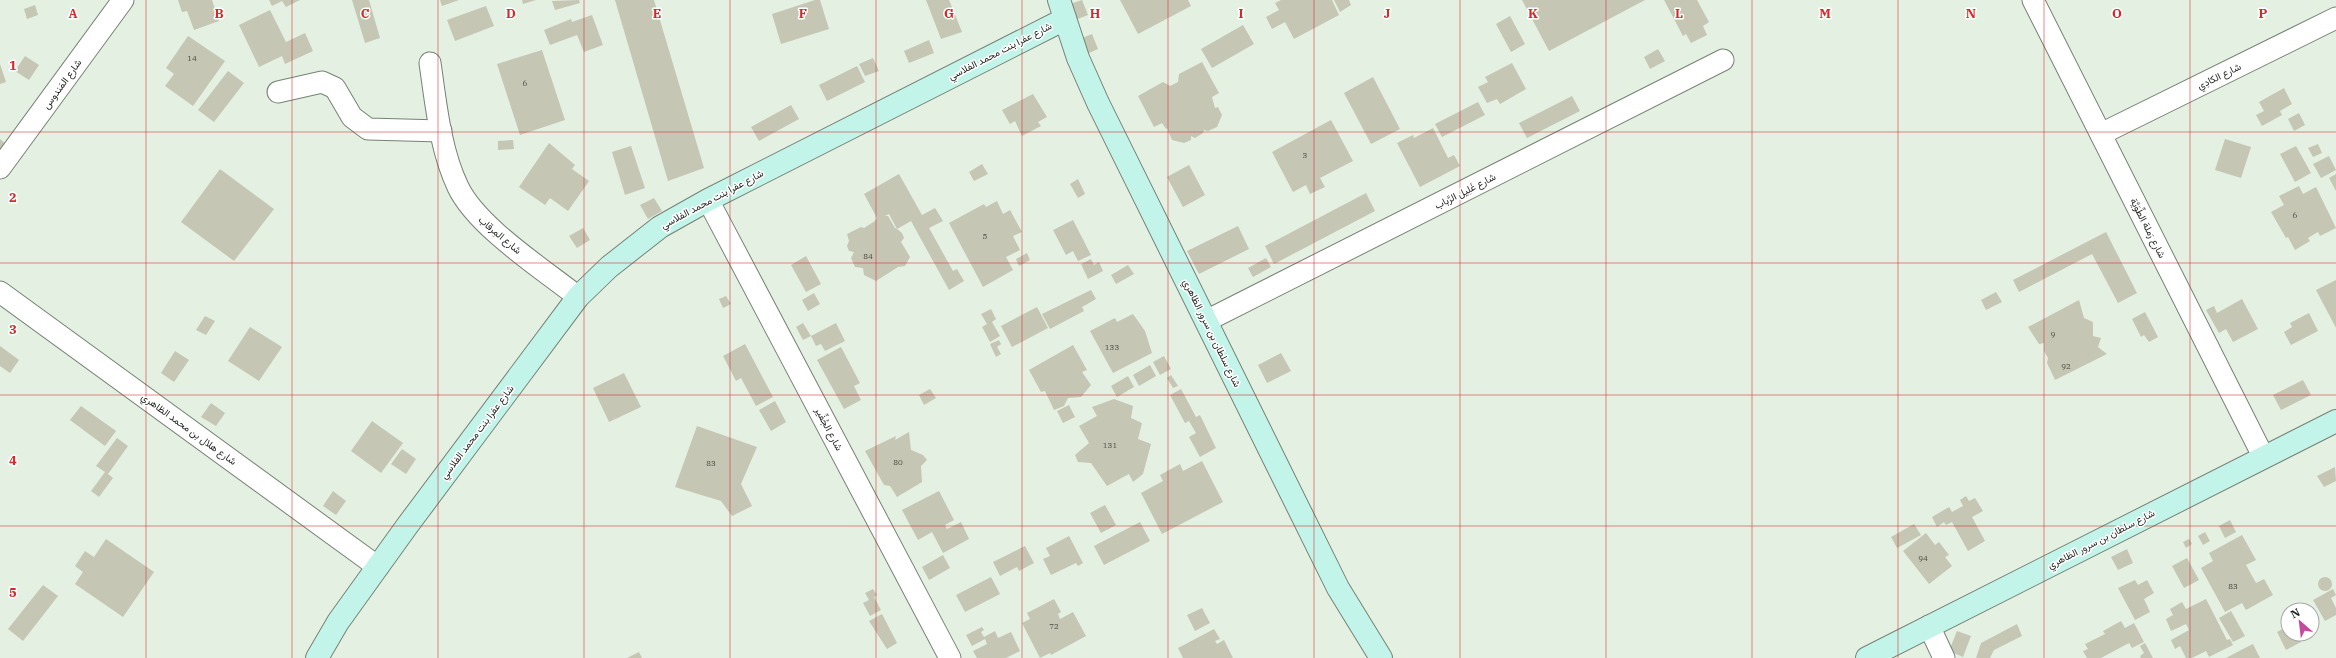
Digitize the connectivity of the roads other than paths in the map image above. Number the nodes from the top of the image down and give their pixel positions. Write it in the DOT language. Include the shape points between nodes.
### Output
graph roads {
  1 [pos="123,0"];
  2 [pos="2033,0"];
  3 [pos="1062,9"];
  4 [pos="2336,18"];
  5 [pos="1723,60"];
  6 [pos="430,63"];
  7 [pos="278,92"];
  8 [pos="441,131"];
  9 [pos="2101,134"];
  10 [pos="0,168"];
  11 [pos="708,200"];
  12 [pos="0,292"];
  13 [pos="578,297"];
  14 [pos="1206,322"];
  15 [pos="2336,421"];
  16 [pos="2263,456"];
  17 [pos="378,567"];
  18 [pos="1929,626"];
  19 [pos="317,658"];
  20 [pos="950,658"];
  21 [pos="1381,658"];
  22 [pos="1867,658"];
  23 [pos="1944,658"];
  1 -- 10 [label="street, شارع المَندوس"];
  2 -- 9 [label="street, شارع رَملة الطِّوَيَّة"];
  3 -- 11 [label="street, شارع عفرا بنت محمد الفلاسي"];
  3 -- 14 [label="street, شارع سلطان بن سرور الظاهري" via="1078,58 1098,103"];
  4 -- 9 [label="street, شارع الكادِي"];
  5 -- 14 [label="street, شارع غَلِيل الرَّباب"];
  6 -- 8 [label="street, شارع المِرقاب"];
  7 -- 8 [label="street" via="322,82 334,88 352,117 368,129"];
  8 -- 13 [label="street, شارع المِرقاب" via="454,178 477,215"];
  9 -- 16 [label="street, شارع رَملة الطِّوَيَّة"];
  11 -- 13 [label="street, شارع عفرا بنت محمد الفلاسي" via="660,227 609,267"];
  11 -- 20 [label="street, شارع الجُفِّير"];
  12 -- 17 [label="street, شارع هلال بن محمد الظاهري"];
  13 -- 17 [label="street, شارع عفرا بنت محمد الفلاسي"];
  14 -- 21 [label="street, شارع سلطان بن سرور الظاهري" via="1338,588"];
  15 -- 16 [label="street, شارع سلطان بن سرور الظاهري"];
  16 -- 18 [label="street, شارع سلطان بن سرور الظاهري"];
  17 -- 19 [label="street, شارع عفرا بنت محمد الفلاسي" via="338,622"];
  18 -- 22 [label="street, شارع سلطان بن سرور الظاهري"];
  18 -- 23 [label="street"];
}
